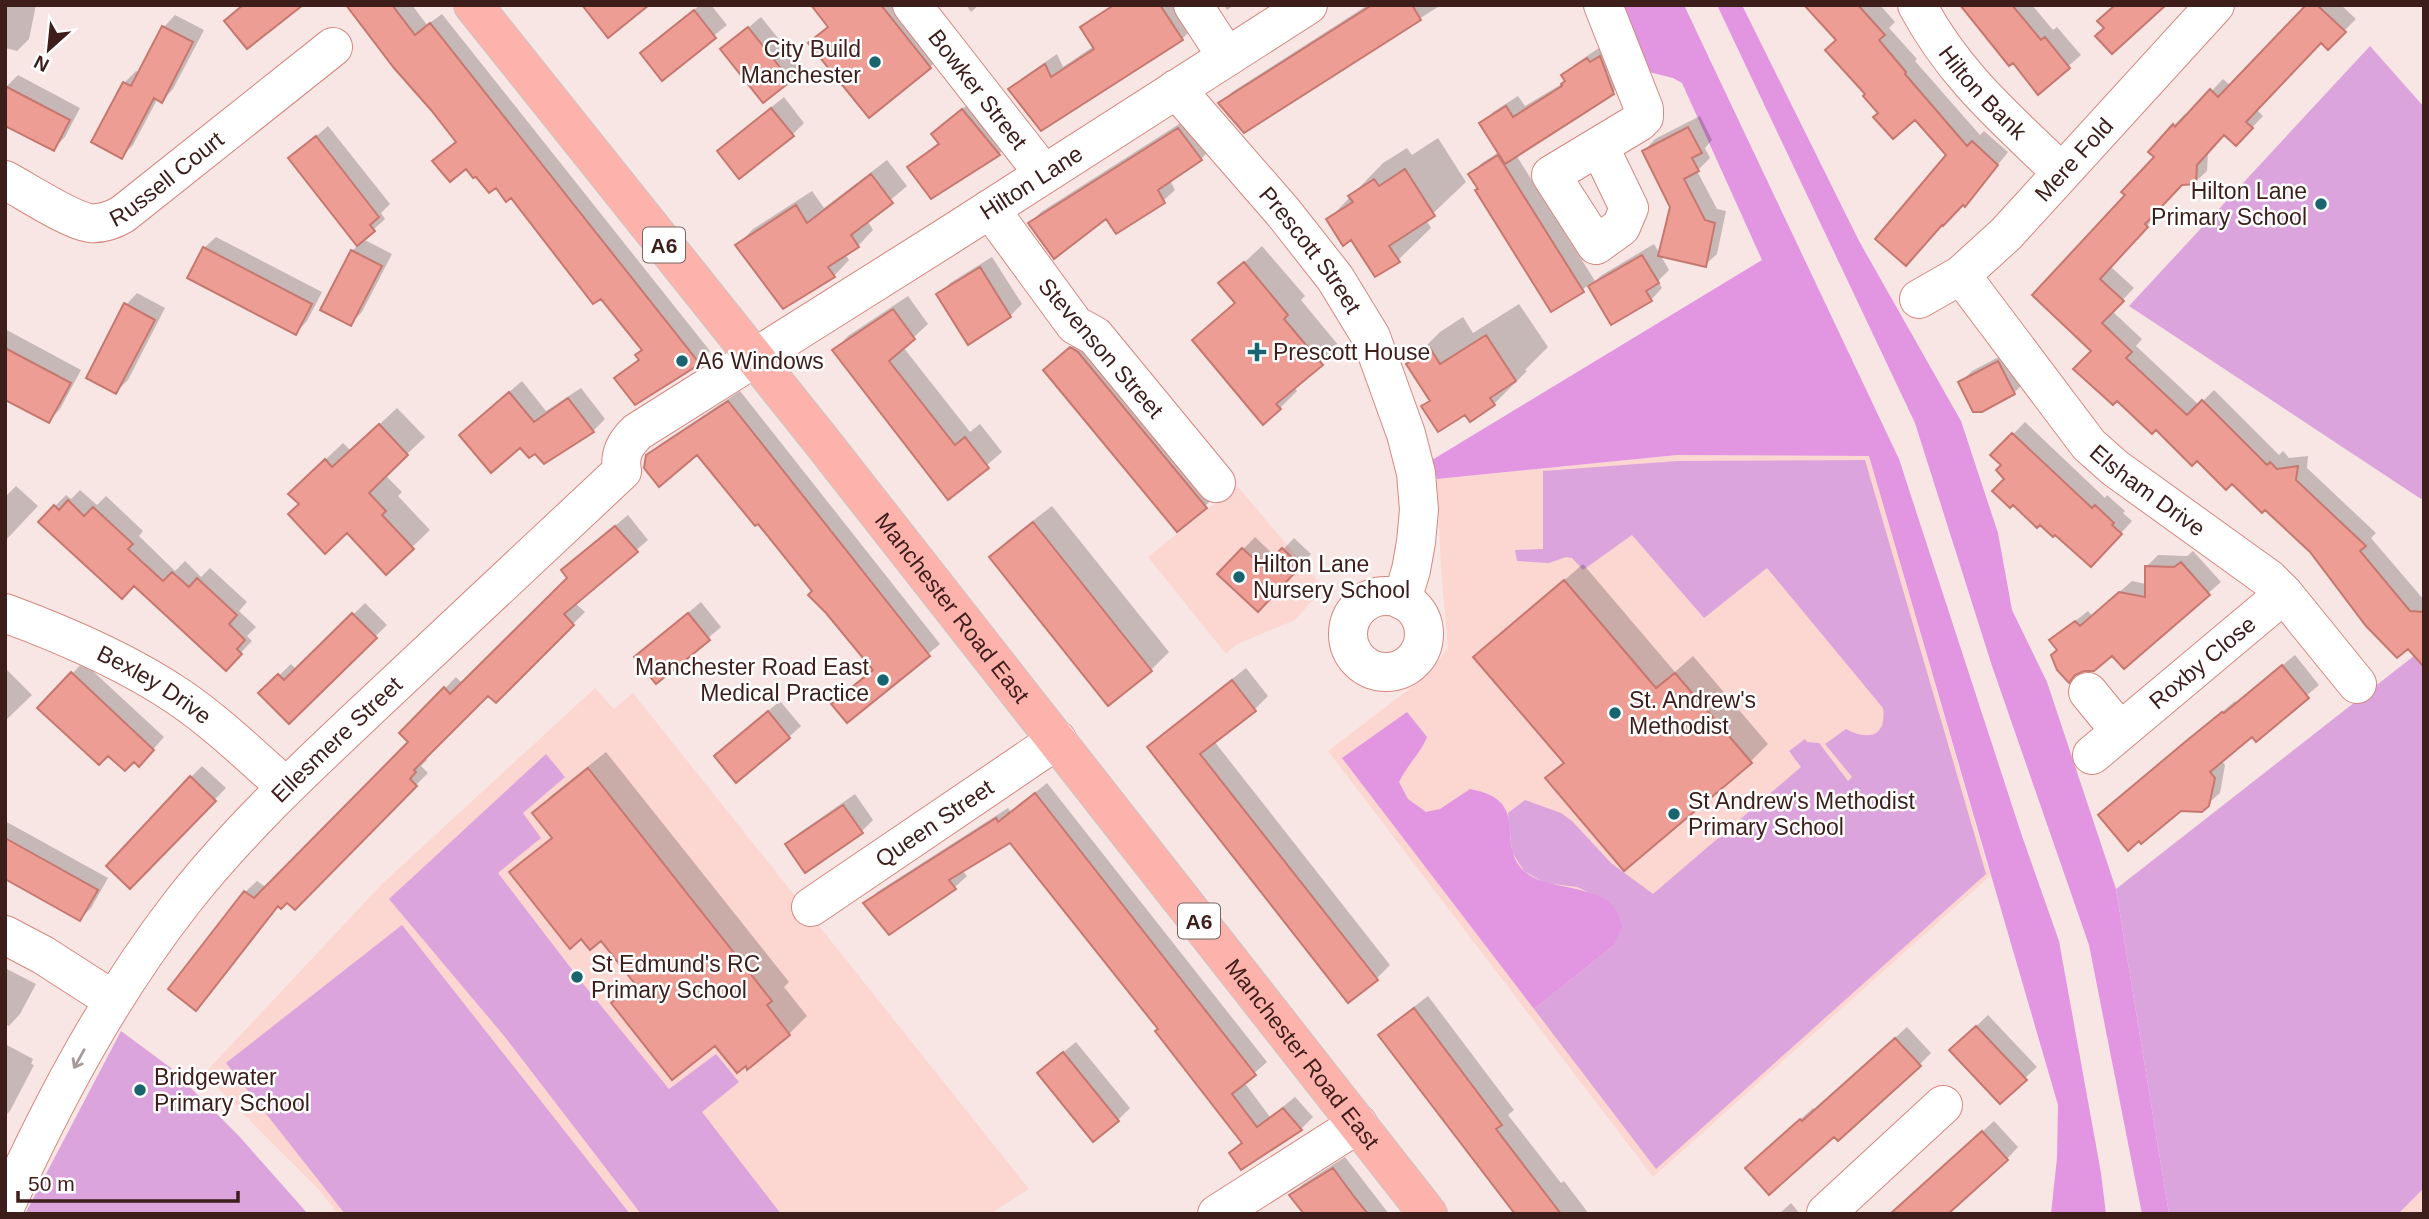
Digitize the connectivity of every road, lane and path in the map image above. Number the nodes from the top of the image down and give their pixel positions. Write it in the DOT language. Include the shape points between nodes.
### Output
graph roads {
  1 [pos="473,5"];
  2 [pos="912,5"];
  3 [pos="1193,5"];
  4 [pos="1308,5"];
  5 [pos="1602,5"];
  6 [pos="1917,5"];
  7 [pos="2215,5"];
  8 [pos="1227,57"];
  9 [pos="324,65"];
  10 [pos="1176,89"];
  11 [pos="1599,146"];
  12 [pos="2062,172"];
  13 [pos="1044,174"];
  14 [pos="5,180"];
  15 [pos="990,209"];
  16 [pos="1961,275"];
  17 [pos="1919,299"];
  18 [pos="755,358"];
  19 [pos="1216,483"];
  20 [pos="2284,594"];
  21 [pos="1402,600"];
  22 [pos="5,612"];
  23 [pos="2357,684"];
  24 [pos="2088,692"];
  25 [pos="1057,740"];
  26 [pos="286,787"];
  27 [pos="811,906"];
  28 [pos="5,935"];
  29 [pos="113,1000"];
  30 [pos="1949,1102"];
  31 [pos="1357,1124"];
  32 [pos="5,1207"];
  33 [pos="1821,1207"];
  34 [pos="1217,1214"];
  35 [pos="1428,1214"];
  1 -- 18 [label="main road, Manchester Road East / A6"];
  2 -- 13 [label="street, Bowker Street"];
  3 -- 8 [label="street"];
  4 -- 8 [label="street, Hilton Lane"];
  5 -- 11 [label="street" via="1644,117"];
  6 -- 12 [label="street, Hilton Bank" via="1954,64"];
  7 -- 12 [label="street, Mere Fold"];
  8 -- 10 [label="street, Hilton Lane"];
  9 -- 14 [label="street, Russell Court" via="112,220 89,223 76,219"];
  10 -- 13 [label="street, Hilton Lane"];
  10 -- 21 [label="street, Prescott Street" via="1335,278 1371,337 1416,473 1416,542"];
  12 -- 16 [label="street, Mere Fold"];
  13 -- 15 [label="street, Hilton Lane"];
  15 -- 18 [label="street, Hilton Lane"];
  15 -- 19 [label="street, Stevenson Street" via="1075,324 1095,336"];
  16 -- 17 [label="street, Mere Fold"];
  16 -- 20 [label="street, Elsham Drive" via="2089,445"];
  18 -- 25 [label="main road, Manchester Road East / A6"];
  18 -- 26 [label="street, Ellesmere Street" via="637,432 622,453 622,471"];
  20 -- 23 [label="street, Elsham Drive"];
  20 -- 24 [label="street, Roxby Close" via="2106,743"];
  22 -- 26 [label="street, Bexley Drive" via="90,649 178,696"];
  25 -- 27 [label="street, Queen Street"];
  25 -- 31 [label="main road, Manchester Road East / A6"];
  26 -- 29 [label="street, Ellesmere Street" via="184,900"];
  28 -- 29 [label="street"];
  29 -- 32 [label="street, Ellesmere Street, one-way" via="45,1120"];
  30 -- 33 [label="street"];
  31 -- 34 [label="street"];
  31 -- 35 [label="main road, Manchester Road East / A6"];
}
